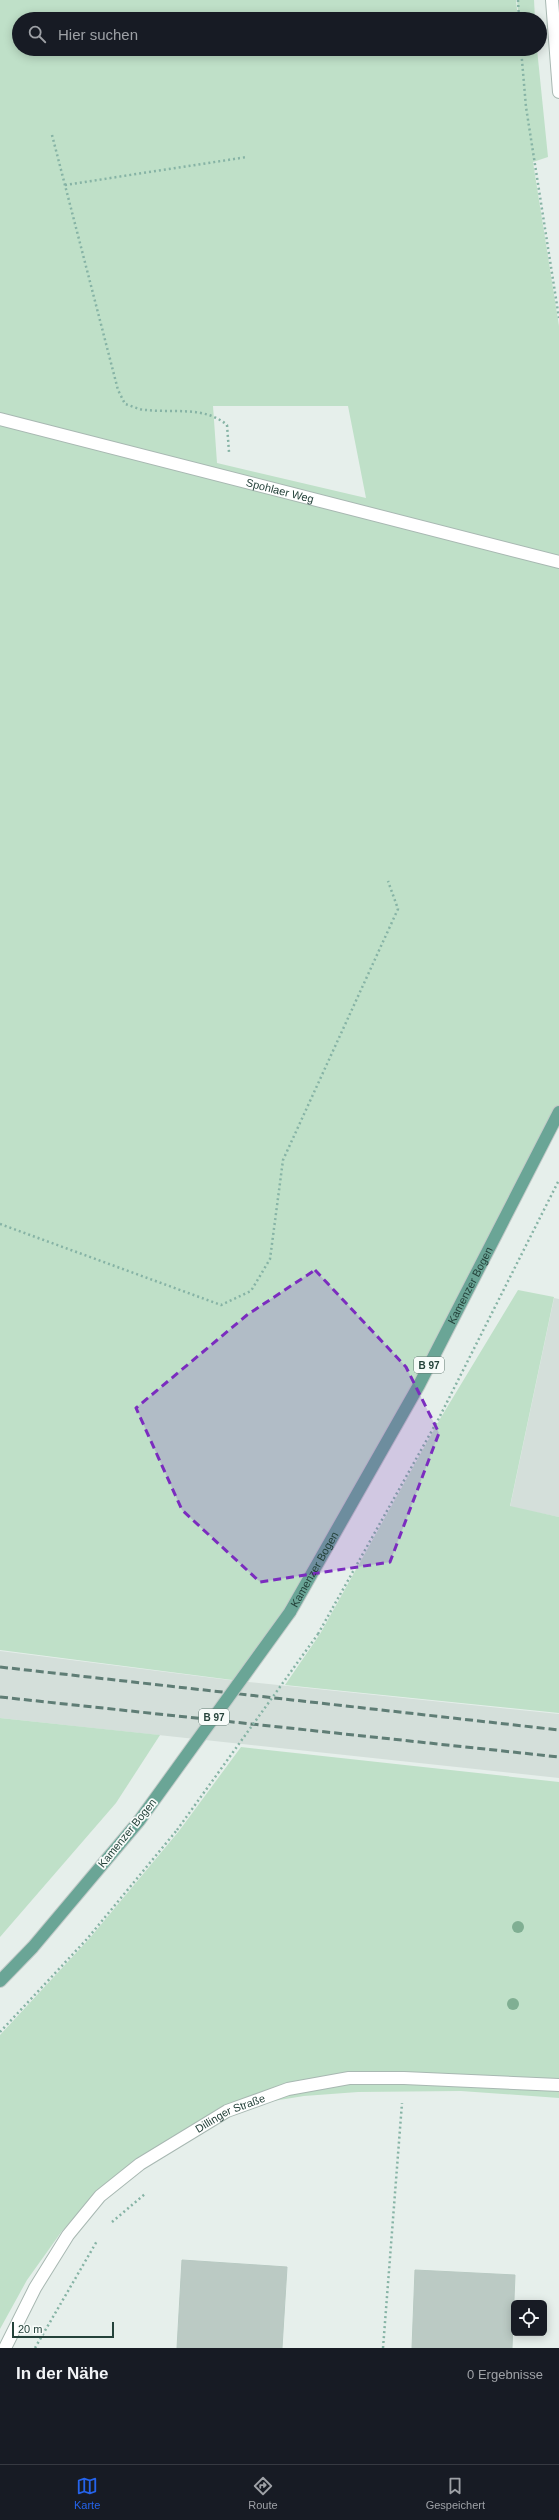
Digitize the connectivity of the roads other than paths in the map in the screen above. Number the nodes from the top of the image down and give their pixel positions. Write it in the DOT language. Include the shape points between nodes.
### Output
graph roads {
  1 [pos="552,0"];
  2 [pos="559,92"];
  3 [pos="0,420"];
  4 [pos="559,562"];
  5 [pos="559,1112"];
  6 [pos="0,1981"];
  7 [pos="559,2085"];
  8 [pos="5,2348"];
  1 -- 2 [label="street"];
  3 -- 4 [label="street, Spohlaer Weg"];
  5 -- 6 [label="main road, Kamenzer Bogen / B 97, bridge" via="419,1385 290,1612 139,1821 33,1947"];
  7 -- 8 [label="street, Dillinger Straße" via="349,2078 288,2089 227,2111 140,2164 100,2196 68,2236 35,2288"];
}
